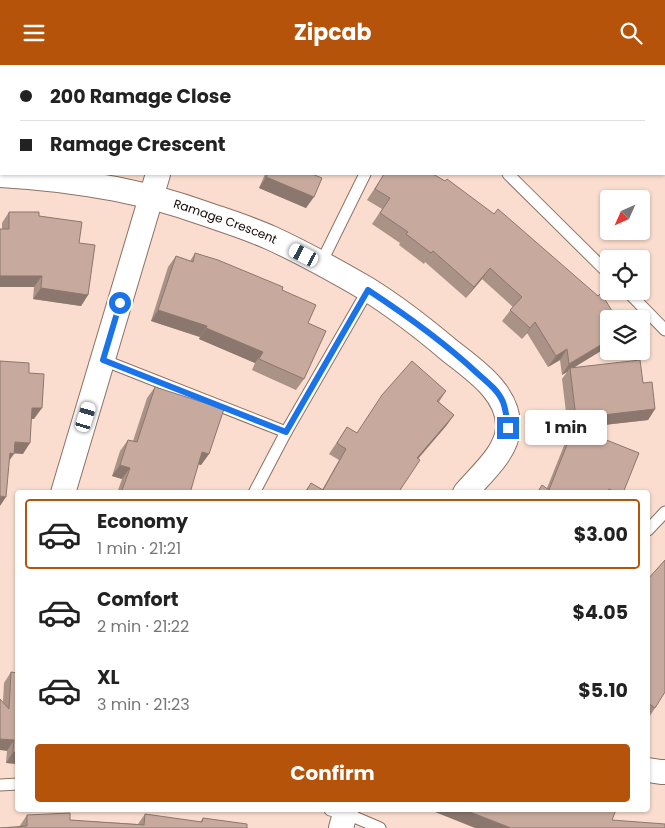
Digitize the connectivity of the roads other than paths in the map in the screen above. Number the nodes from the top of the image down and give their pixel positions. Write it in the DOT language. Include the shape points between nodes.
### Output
graph roads {
  1 [pos="0,175"];
  2 [pos="158,175"];
  3 [pos="364,175"];
  4 [pos="509,175"];
  5 [pos="151,197"];
  6 [pos="321,263"];
  7 [pos="600,265"];
  8 [pos="368,290"];
  9 [pos="635,300"];
  10 [pos="665,329"];
  11 [pos="103,360"];
  12 [pos="286,432"];
  13 [pos="64,490"];
  14 [pos="256,490"];
  15 [pos="468,490"];
  16 [pos="665,513"];
  17 [pos="650,528"];
  18 [pos="650,770"];
  19 [pos="665,771"];
  20 [pos="15,784"];
  21 [pos="0,785"];
  22 [pos="340,815"];
  23 [pos="380,828"];
  1 -- 5 [label="street, Ramage Crescent" via="91,185"];
  2 -- 5 [label="street"];
  3 -- 6 [label="lane"];
  4 -- 7 [label="lane"];
  5 -- 6 [label="street, Ramage Crescent" via="270,238"];
  5 -- 11 [label="street"];
  6 -- 8 [label="street, Ramage Crescent"];
  8 -- 12 [label="lane"];
  8 -- 15 [label="street, Ramage Crescent" via="467,364 502,401 508,428 501,451"];
  9 -- 10 [label="lane"];
  11 -- 12 [label="lane"];
  11 -- 13 [label="street"];
  12 -- 14 [label="lane"];
  16 -- 17 [label="lane"];
  18 -- 19 [label="street"];
  20 -- 21 [label="lane"];
  22 -- 23 [label="lane"];
}
